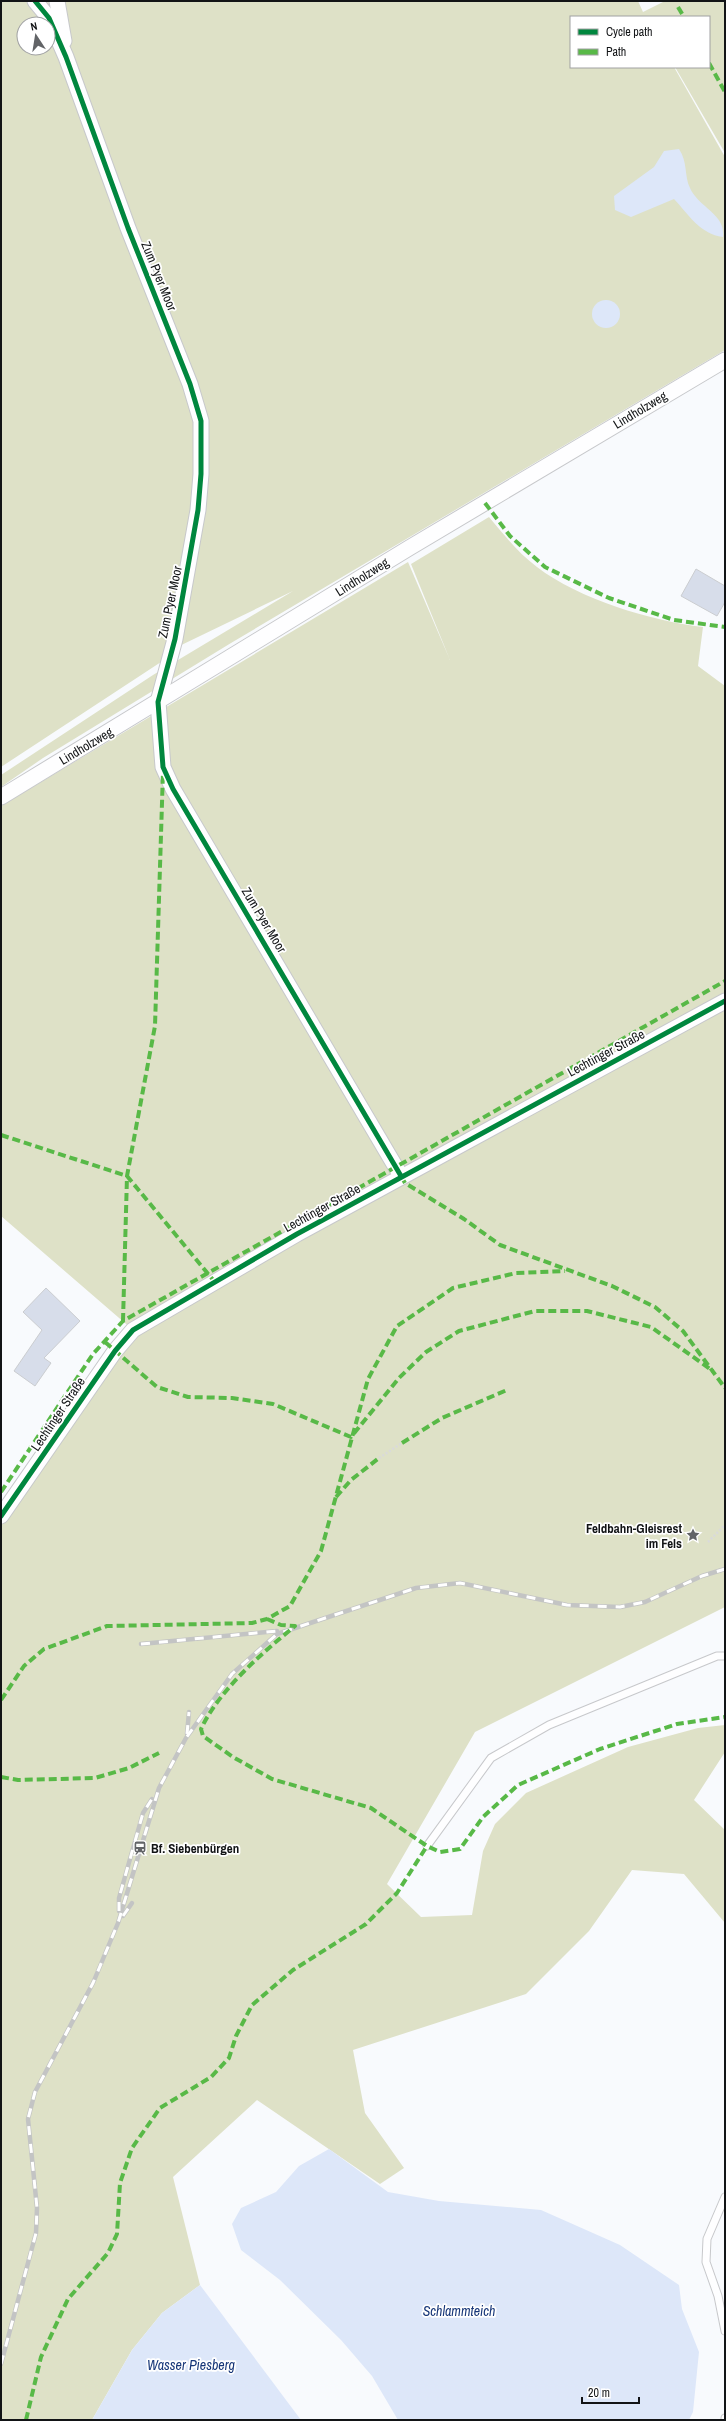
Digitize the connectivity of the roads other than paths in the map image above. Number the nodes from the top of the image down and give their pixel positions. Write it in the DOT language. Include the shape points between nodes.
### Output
graph roads {
  1 [pos="35,1"];
  2 [pos="57,1"];
  3 [pos="66,57"];
  4 [pos="725,360"];
  5 [pos="158,702"];
  6 [pos="1,797"];
  7 [pos="725,1001"];
  8 [pos="401,1176"];
  9 [pos="1,1516"];
  10 [pos="725,1656"];
  11 [pos="427,1846"];
  12 [pos="725,2197"];
  13 [pos="725,2331"];
  1 -- 3 [label="street, Zum Pyer Moor" via="49,18"];
  2 -- 3 [label="street, Zum Pyer Moor"];
  3 -- 5 [label="street, Zum Pyer Moor" via="128,228 190,384 201,422 198,510 175,639"];
  4 -- 5 [label="street, Lindholzweg" via="409,548"];
  5 -- 6 [label="street, Lindholzweg"];
  5 -- 8 [label="street, Zum Pyer Moor" via="163,767 173,789"];
  7 -- 8 [label="street, Lechtinger Straße"];
  8 -- 9 [label="street, Lechtinger Straße" via="228,1273 133,1330 115,1351"];
  10 -- 11 [label="lane" via="717,1656 665,1676 625,1696 549,1725 490,1758"];
  12 -- 13 [label="lane" via="707,2239 706,2262 718,2296"];
}
